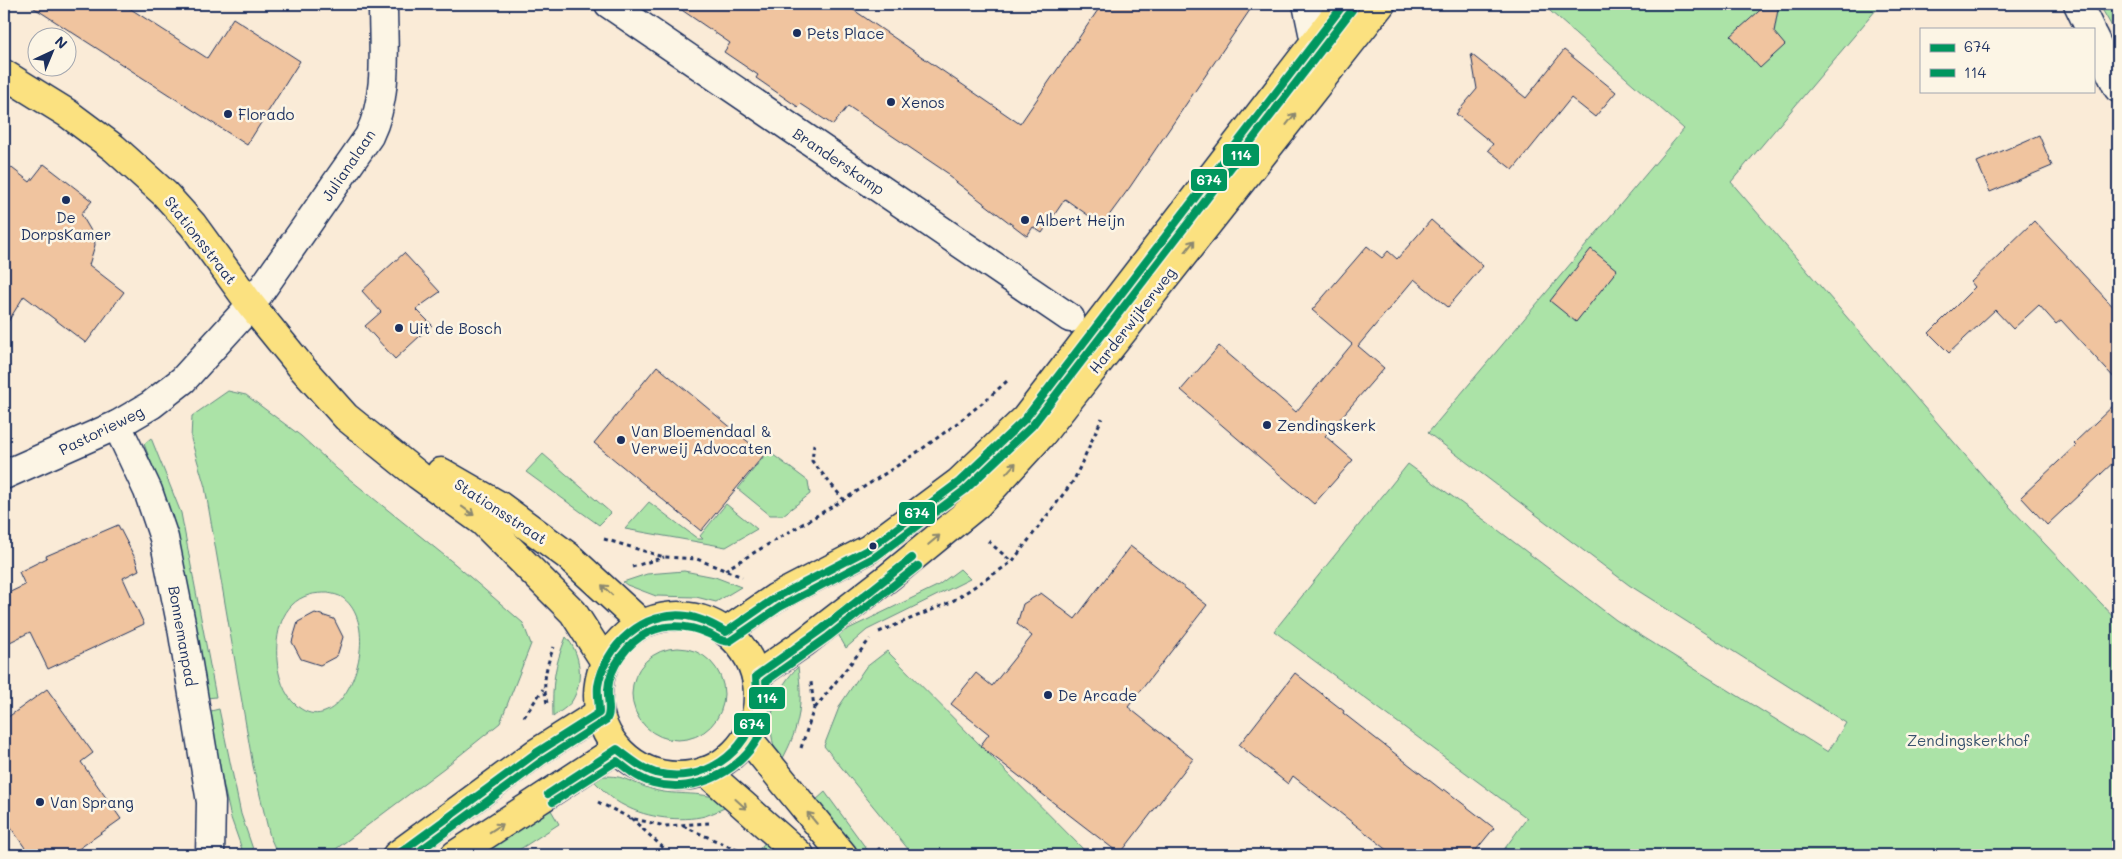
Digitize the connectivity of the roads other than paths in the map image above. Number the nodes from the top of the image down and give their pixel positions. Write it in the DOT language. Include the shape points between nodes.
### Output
graph roads {
  1 [pos="383,4"];
  2 [pos="609,4"];
  3 [pos="1307,4"];
  4 [pos="1344,4"];
  5 [pos="1380,4"];
  6 [pos="2078,4"];
  7 [pos="2090,28"];
  8 [pos="2094,38"];
  9 [pos="1315,42"];
  10 [pos="4,74"];
  11 [pos="2118,88"];
  12 [pos="251,305"];
  13 [pos="1070,318"];
  14 [pos="346,417"];
  15 [pos="117,425"];
  16 [pos="4,475"];
  17 [pos="642,624"];
  18 [pos="726,632"];
  19 [pos="605,662"];
  20 [pos="756,676"];
  21 [pos="599,713"];
  22 [pos="747,737"];
  23 [pos="617,749"];
  24 [pos="705,771"];
  25 [pos="210,855"];
  26 [pos="397,855"];
  27 [pos="455,855"];
  28 [pos="800,855"];
  29 [pos="843,855"];
  1 -- 12 [label="street, Julianalaan" via="383,83 377,121"];
  2 -- 13 [label="street, Branderskamp"];
  3 -- 9 [label="street"];
  4 -- 9 [label="main road, Harderwijkerweg"];
  20 -- 5 [label="main road, Harderwijkerweg, one-way" via="889,577 978,504 1042,434"];
  6 -- 7 [label="street"];
  8 -- 11 [label="street"];
  9 -- 18 [label="main road, Harderwijkerweg" via="1025,419 959,482 869,549 775,598"];
  10 -- 12 [label="main road, Stationsstraat" via="67,113 114,148 165,194 193,225"];
  12 -- 14 [label="main road, Stationsstraat"];
  12 -- 15 [label="street, Pastorieweg" via="183,380 151,405"];
  17 -- 14 [label="main road, Stationsstraat, one-way" via="568,556 500,506"];
  14 -- 19 [label="main road, Stationsstraat, one-way" via="483,522 573,612"];
  15 -- 16 [label="street, Pastorieweg"];
  15 -- 25 [label="street, Bonnemanpad" via="148,491 164,538 211,802"];
  17 -- 18 [label="main road" via="663,617 685,616 707,621"];
  17 -- 19 [label="main road" via="620,640"];
  18 -- 20 [label="main road" via="739,644"];
  19 -- 21 [label="main road" via="598,687"];
  20 -- 22 [label="main road" via="757,708"];
  21 -- 23 [label="main road"];
  21 -- 26 [label="main road" via="536,753"];
  22 -- 24 [label="main road" via="729,758"];
  29 -- 22 [label="main road, one-way"];
  23 -- 24 [label="main road" via="636,764 658,774 682,776"];
  27 -- 23 [label="main road, one-way"];
  24 -- 28 [label="main road, one-way"];
}
